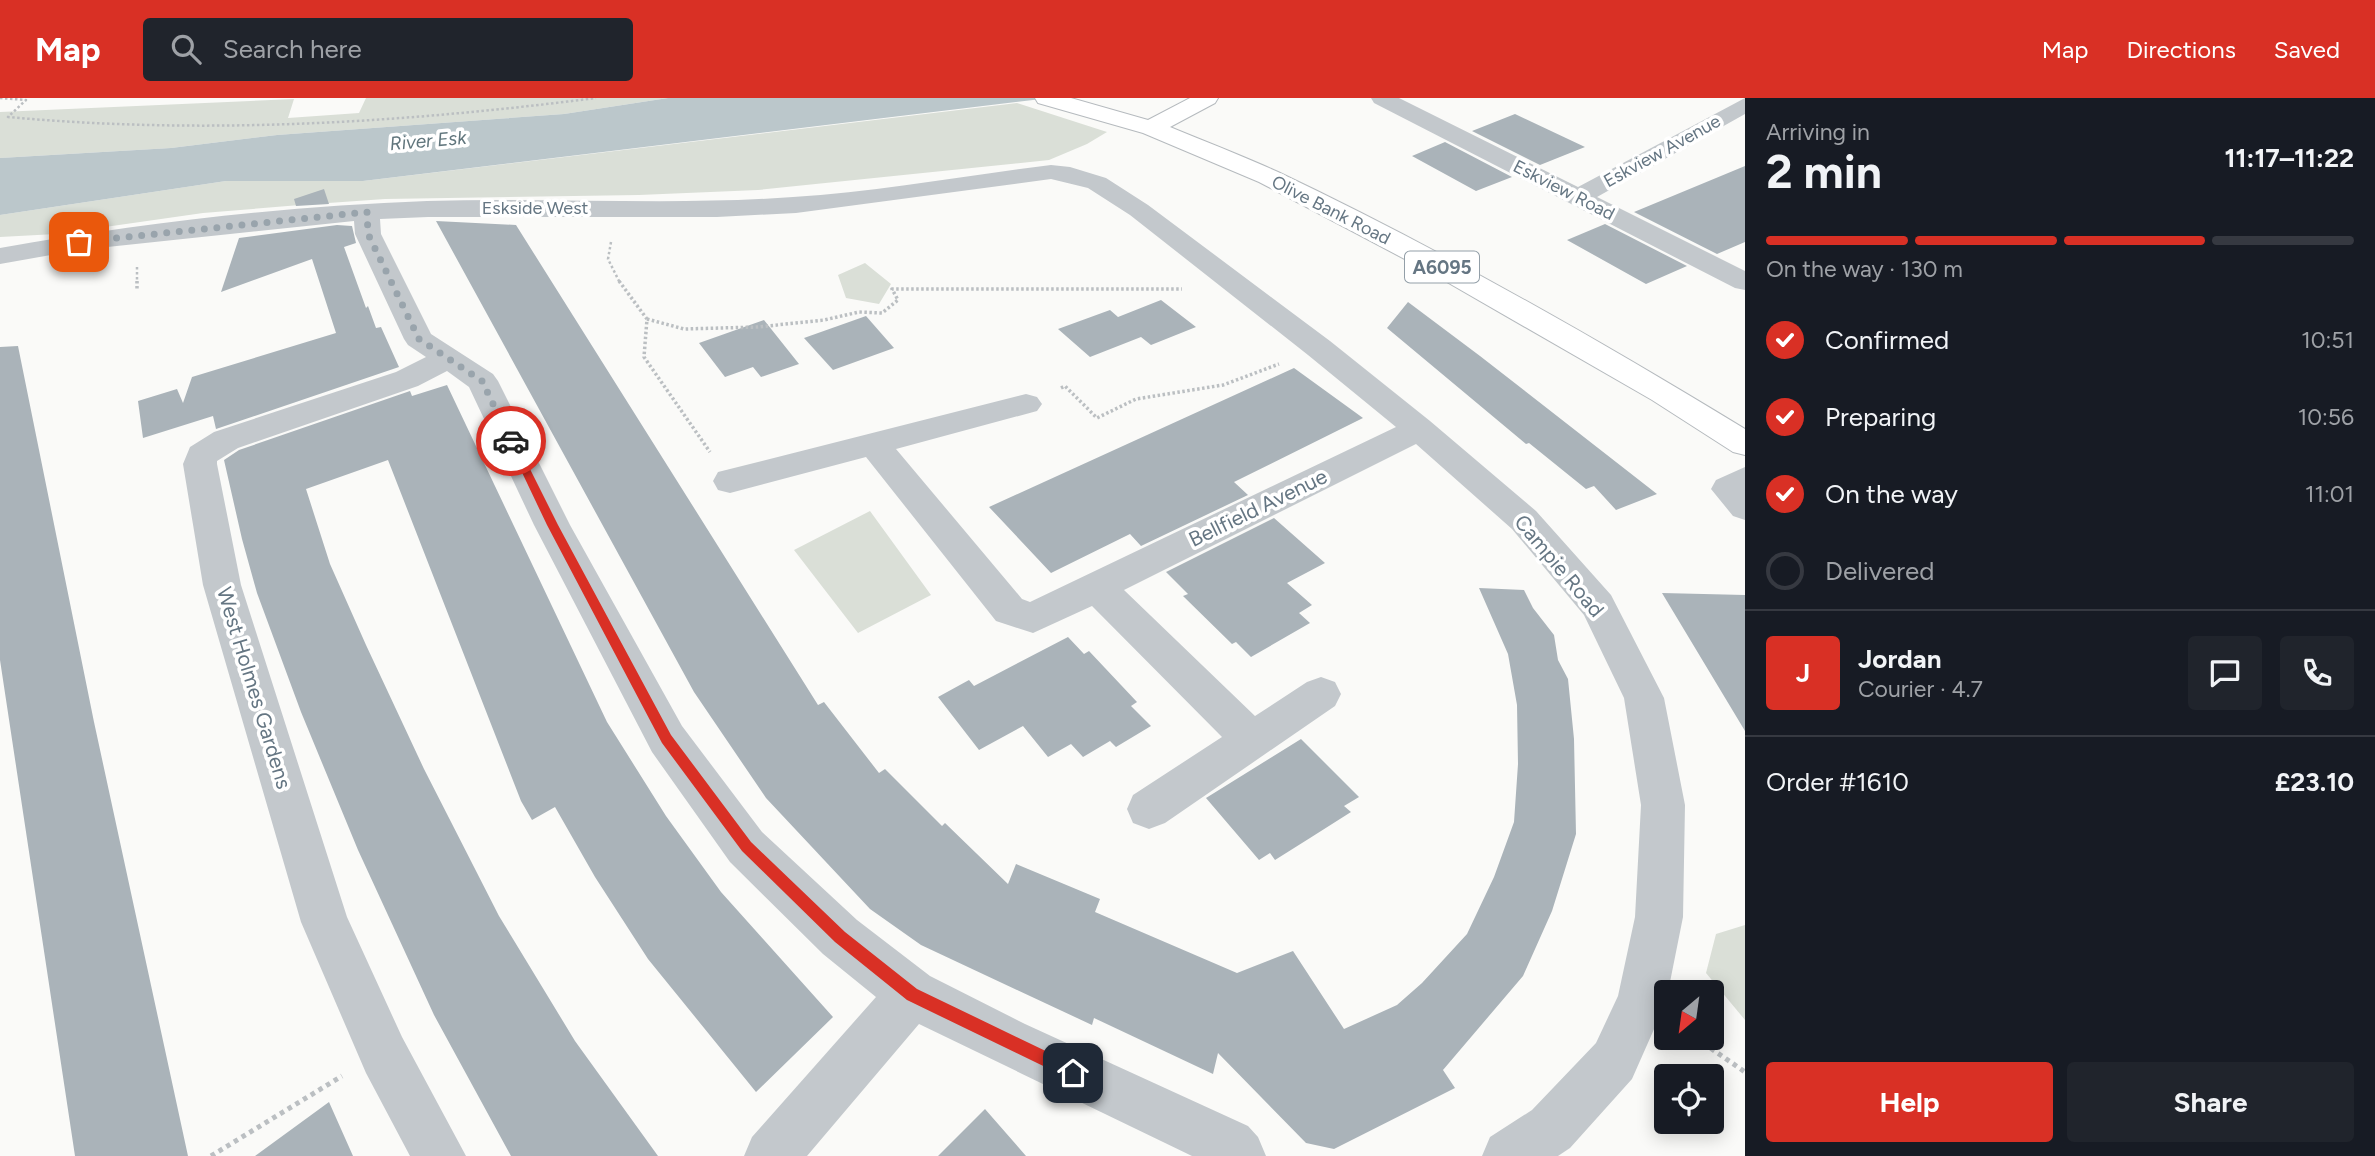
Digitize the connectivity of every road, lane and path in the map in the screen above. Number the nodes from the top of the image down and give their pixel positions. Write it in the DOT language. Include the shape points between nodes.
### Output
graph roads {
  1 [pos="0,98"];
  2 [pos="596,98"];
  3 [pos="1207,98"];
  4 [pos="1382,98"];
  5 [pos="1056,101"];
  6 [pos="1745,105"];
  7 [pos="1151,128"];
  8 [pos="1070,174"];
  9 [pos="1579,197"];
  10 [pos="631,208"];
  11 [pos="367,212"];
  12 [pos="0,256"];
  13 [pos="137,266"];
  14 [pos="1745,282"];
  15 [pos="137,289"];
  16 [pos="1242,289"];
  17 [pos="647,319"];
  18 [pos="1319,348"];
  19 [pos="447,359"];
  20 [pos="1026,404"];
  21 [pos="1419,429"];
  22 [pos="873,443"];
  23 [pos="1745,444"];
  24 [pos="1745,479"];
  25 [pos="730,481"];
  26 [pos="1745,507"];
  27 [pos="1097,587"];
  28 [pos="1321,694"];
  29 [pos="1252,740"];
  30 [pos="1149,809"];
  31 [pos="912,994"];
  32 [pos="1713,1050"];
  33 [pos="384,1055"];
  34 [pos="1745,1072"];
  35 [pos="211,1156"];
  36 [pos="439,1156"];
  37 [pos="771,1156"];
  38 [pos="1240,1156"];
  39 [pos="1509,1156"];
  1 -- 2 [label="path" via="26,100 8,117 194,127 506,110"];
  3 -- 7 [label="main road"];
  4 -- 9 [label="street, Eskview Road"];
  5 -- 7 [label="main road, Olive Bank Road / A6095"];
  6 -- 9 [label="street, Eskview Avenue"];
  7 -- 23 [label="main road, Olive Bank Road / A6095" via="1268,177 1443,268"];
  8 -- 10 [label="street, Eskside West" via="1034,173 796,205"];
  8 -- 16 [label="street, Campie Road" via="1097,183 1129,203"];
  9 -- 14 [label="street, Eskview Road"];
  10 -- 11 [label="street, Eskside West"];
  10 -- 17 [label="path" via="612,239 608,259 615,277"];
  11 -- 12 [label="street, Eskside West" via="79,242"];
  11 -- 19 [label="street" via="368,234 419,339"];
  13 -- 15 [label="path"];
  16 -- 17 [label="path" via="892,289 898,300 882,313 859,312 758,327 684,329"];
  16 -- 18 [label="street, Campie Road"];
  17 -- 25 [label="path" via="645,357"];
  18 -- 20 [label="path" via="1223,385 1136,400 1097,418 1065,386"];
  18 -- 21 [label="street, Campie Road"];
  19 -- 31 [label="street" via="482,381 552,525 675,750 746,847 840,937"];
  19 -- 33 [label="street, West Holmes Gardens" via="407,379 226,440 202,454 200,464 222,585 325,922"];
  20 -- 22 [label="street"];
  21 -- 27 [label="street, Bellfield Avenue"];
  21 -- 39 [label="street, Campie Road" via="1524,520 1598,606 1644,698 1663,805 1659,917 1642,1000 1614,1061 1551,1129"];
  22 -- 25 [label="street"];
  22 -- 27 [label="street, Bellfield Avenue" via="1009,610 1033,618"];
  24 -- 26 [label="street" via="1728,489"];
  27 -- 29 [label="street"];
  28 -- 29 [label="street"];
  29 -- 30 [label="street"];
  31 -- 37 [label="street"];
  31 -- 38 [label="street" via="1229,1145"];
  32 -- 34 [label="path"];
  33 -- 35 [label="path" via="319,1087"];
  33 -- 36 [label="street, West Holmes Gardens"];
}
